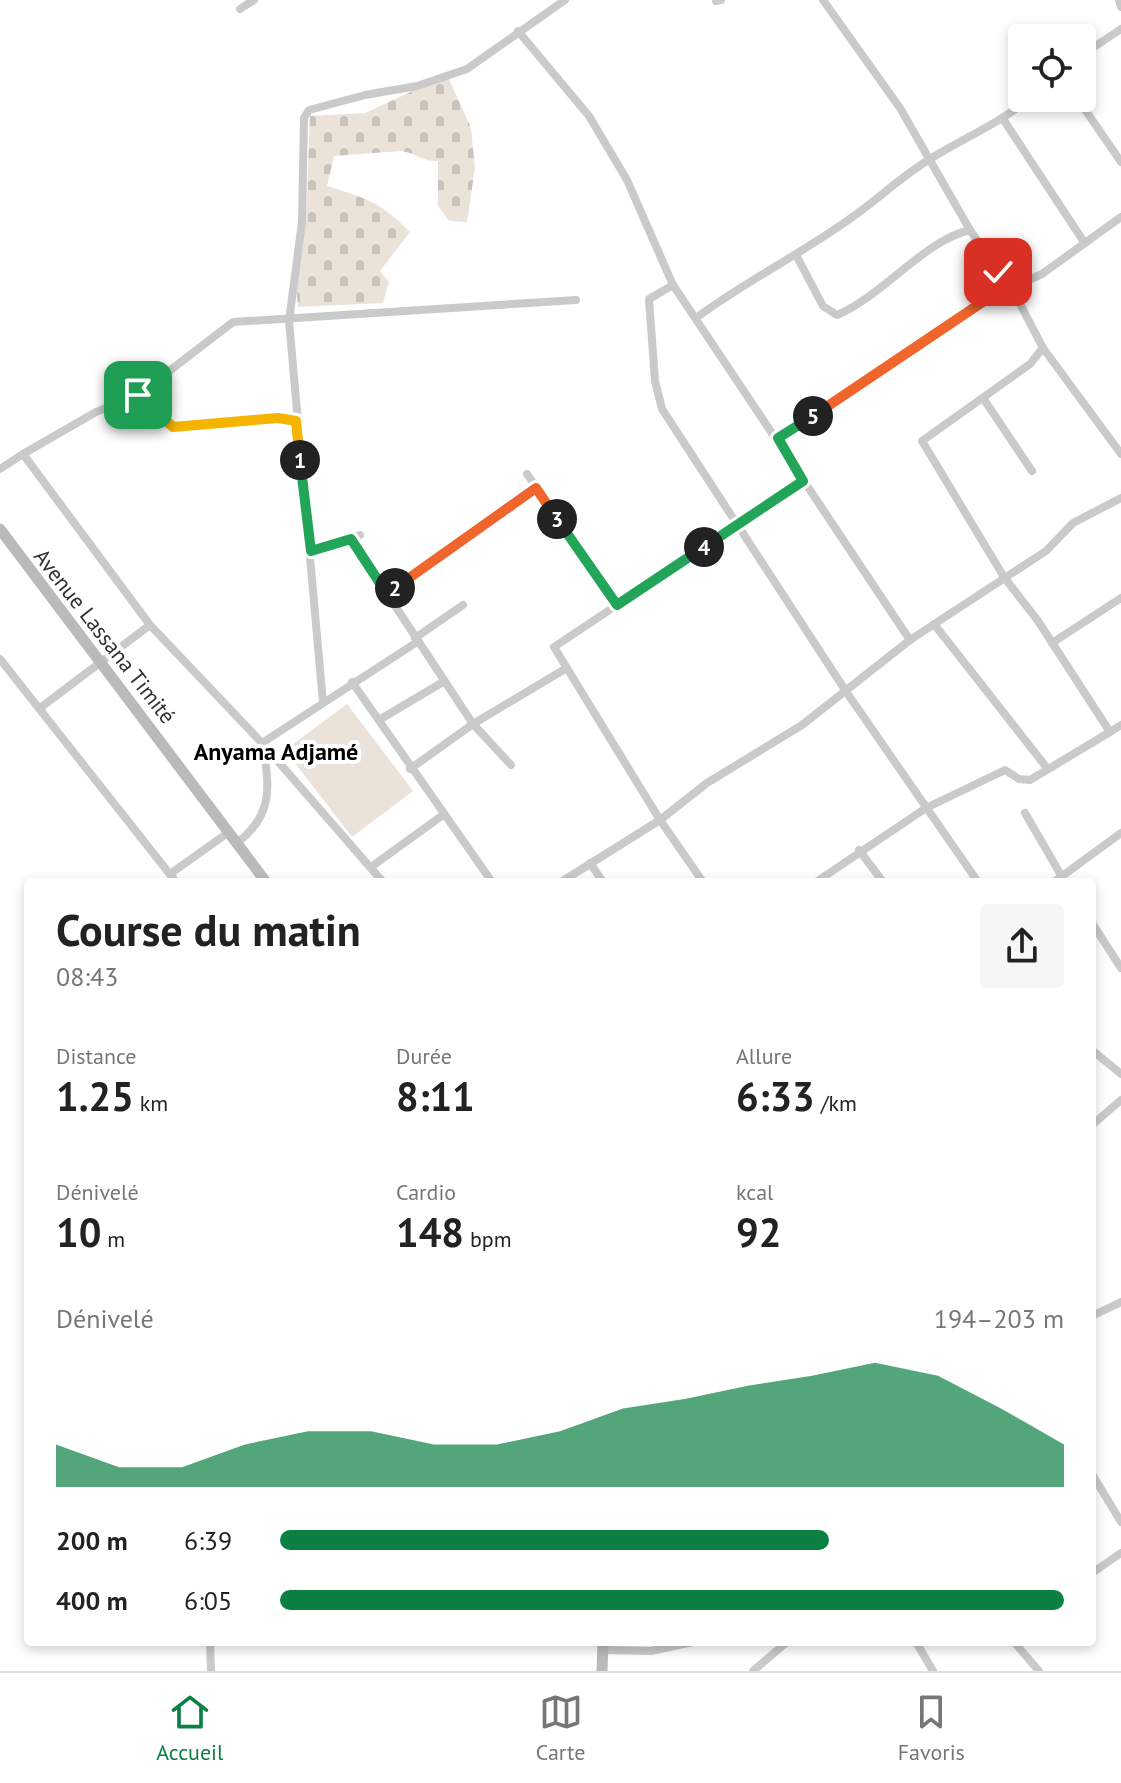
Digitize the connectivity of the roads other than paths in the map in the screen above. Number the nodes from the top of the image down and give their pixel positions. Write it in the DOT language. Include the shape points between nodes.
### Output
graph roads {
  1 [pos="254,0"];
  2 [pos="565,0"];
  3 [pos="823,0"];
  4 [pos="1119,0"];
  5 [pos="1121,7"];
  6 [pos="240,9"];
  7 [pos="1121,29"];
  8 [pos="518,31"];
  9 [pos="1096,46"];
  10 [pos="1012,112"];
  11 [pos="1087,112"];
  12 [pos="1003,119"];
  13 [pos="928,161"];
  14 [pos="1121,162"];
  15 [pos="1121,217"];
  16 [pos="970,230"];
  17 [pos="1084,242"];
  18 [pos="796,255"];
  19 [pos="673,285"];
  20 [pos="1011,288"];
  21 [pos="576,300"];
  22 [pos="696,318"];
  23 [pos="289,321"];
  24 [pos="1043,348"];
  25 [pos="138,395"];
  26 [pos="983,398"];
  27 [pos="296,421"];
  28 [pos="778,438"];
  29 [pos="23,454"];
  30 [pos="1121,454"];
  31 [pos="0,469"];
  32 [pos="1032,471"];
  33 [pos="527,474"];
  34 [pos="803,481"];
  35 [pos="536,488"];
  36 [pos="1121,498"];
  37 [pos="736,525"];
  38 [pos="0,529"];
  39 [pos="311,551"];
  40 [pos="1004,577"];
  41 [pos="387,594"];
  42 [pos="1121,598"];
  43 [pos="463,605"];
  44 [pos="617,605"];
  45 [pos="934,624"];
  46 [pos="150,625"];
  47 [pos="416,640"];
  48 [pos="910,640"];
  49 [pos="1052,643"];
  50 [pos="0,659"];
  51 [pos="101,662"];
  52 [pos="565,669"];
  53 [pos="352,682"];
  54 [pos="443,682"];
  55 [pos="847,693"];
  56 [pos="323,703"];
  57 [pos="40,708"];
  58 [pos="379,720"];
  59 [pos="473,724"];
  60 [pos="1121,725"];
  61 [pos="1110,732"];
  62 [pos="262,743"];
  63 [pos="511,765"];
  64 [pos="1047,768"];
  65 [pos="410,769"];
  66 [pos="926,808"];
  67 [pos="1025,813"];
  68 [pos="443,815"];
  69 [pos="660,820"];
  70 [pos="229,832"];
  71 [pos="1121,833"];
  72 [pos="237,843"];
  73 [pos="859,850"];
  74 [pos="590,863"];
  75 [pos="371,867"];
  76 [pos="173,878"];
  77 [pos="263,878"];
  78 [pos="380,878"];
  79 [pos="489,878"];
  80 [pos="567,878"];
  81 [pos="600,878"];
  82 [pos="700,878"];
  83 [pos="821,878"];
  84 [pos="880,878"];
  85 [pos="975,878"];
  86 [pos="1060,878"];
  87 [pos="1064,878"];
  88 [pos="1096,929"];
  89 [pos="1121,968"];
  90 [pos="1096,1053"];
  91 [pos="1121,1074"];
  92 [pos="1121,1100"];
  93 [pos="1096,1122"];
  94 [pos="1121,1302"];
  95 [pos="1096,1314"];
  96 [pos="1096,1483"];
  97 [pos="1121,1522"];
  98 [pos="1121,1553"];
  99 [pos="1096,1570"];
  100 [pos="210,1646"];
  101 [pos="603,1646"];
  102 [pos="674,1646"];
  103 [pos="782,1646"];
  104 [pos="918,1646"];
  105 [pos="1017,1646"];
  106 [pos="211,1671"];
  107 [pos="602,1671"];
  108 [pos="753,1671"];
  109 [pos="933,1671"];
  110 [pos="1039,1671"];
  1 -- 6 [label="street"];
  2 -- 8 [label="street"];
  3 -- 13 [label="street" via="892,97"];
  4 -- 5 [label="street"];
  7 -- 9 [label="street"];
  8 -- 19 [label="street" via="589,116 633,191"];
  8 -- 23 [label="street" via="467,69 439,80 309,110 304,118 302,222"];
  10 -- 12 [label="street"];
  11 -- 14 [label="street"];
  12 -- 13 [label="street"];
  12 -- 17 [label="street"];
  13 -- 16 [label="street"];
  13 -- 18 [label="street"];
  15 -- 17 [label="street"];
  16 -- 18 [label="street" via="837,315 823,306"];
  16 -- 20 [label="street"];
  17 -- 20 [label="street" via="1042,274"];
  18 -- 22 [label="street" via="748,280"];
  19 -- 22 [label="street"];
  19 -- 37 [label="street" via="649,299 662,409"];
  20 -- 24 [label="street"];
  20 -- 28 [label="street" via="981,302"];
  21 -- 23 [label="street"];
  22 -- 28 [label="street"];
  23 -- 25 [label="street" via="233,322"];
  23 -- 27 [label="street"];
  24 -- 26 [label="street"];
  24 -- 30 [label="street"];
  25 -- 27 [label="street" via="173,427"];
  25 -- 29 [label="street" via="96,412"];
  26 -- 32 [label="street"];
  26 -- 40 [label="street" via="922,441"];
  27 -- 39 [label="street"];
  28 -- 34 [label="street"];
  29 -- 31 [label="street"];
  29 -- 46 [label="street"];
  33 -- 35 [label="street"];
  34 -- 37 [label="street"];
  34 -- 48 [label="street"];
  35 -- 41 [label="street"];
  35 -- 44 [label="street"];
  36 -- 40 [label="street" via="1073,523 1046,551"];
  37 -- 44 [label="street"];
  37 -- 55 [label="street"];
  38 -- 51 [label="street, Avenue Lassana Timité"];
  39 -- 41 [label="street" via="355,537"];
  39 -- 56 [label="street"];
  40 -- 45 [label="street"];
  40 -- 49 [label="street"];
  41 -- 47 [label="street"];
  42 -- 49 [label="street"];
  43 -- 47 [label="street"];
  44 -- 52 [label="street" via="554,647"];
  45 -- 48 [label="street"];
  45 -- 64 [label="street"];
  46 -- 51 [label="street"];
  46 -- 62 [label="street"];
  47 -- 53 [label="street"];
  47 -- 54 [label="street"];
  48 -- 55 [label="street"];
  49 -- 61 [label="street"];
  50 -- 57 [label="street"];
  51 -- 57 [label="street"];
  51 -- 70 [label="street, Avenue Lassana Timité"];
  52 -- 59 [label="street"];
  52 -- 69 [label="street"];
  53 -- 56 [label="street"];
  53 -- 58 [label="street"];
  54 -- 58 [label="street"];
  54 -- 59 [label="street"];
  55 -- 66 [label="street"];
  55 -- 69 [label="street" via="707,783"];
  56 -- 62 [label="street"];
  57 -- 76 [label="street"];
  58 -- 65 [label="street"];
  59 -- 63 [label="street"];
  59 -- 65 [label="street"];
  60 -- 61 [label="street"];
  61 -- 64 [label="street"];
  62 -- 72 [label="street" via="267,771 264,811 255,830"];
  62 -- 75 [label="street"];
  64 -- 66 [label="street" via="1030,780 1005,770"];
  65 -- 68 [label="street"];
  66 -- 73 [label="street"];
  66 -- 85 [label="street"];
  67 -- 86 [label="street"];
  68 -- 75 [label="street"];
  68 -- 79 [label="street"];
  69 -- 74 [label="street"];
  69 -- 82 [label="street"];
  70 -- 72 [label="street, Avenue Lassana Timité"];
  70 -- 76 [label="street"];
  71 -- 87 [label="street"];
  72 -- 77 [label="street, Avenue Lassana Timité"];
  73 -- 83 [label="street"];
  73 -- 84 [label="street"];
  74 -- 80 [label="street"];
  74 -- 81 [label="street"];
  75 -- 78 [label="street"];
  88 -- 89 [label="street"];
  90 -- 91 [label="street"];
  92 -- 93 [label="street"];
  94 -- 95 [label="street"];
  96 -- 97 [label="street"];
  98 -- 99 [label="street"];
  100 -- 106 [label="street"];
  101 -- 102 [label="street" via="651,1651"];
  101 -- 107 [label="street"];
  103 -- 108 [label="street"];
  104 -- 109 [label="street"];
  105 -- 110 [label="street"];
}
